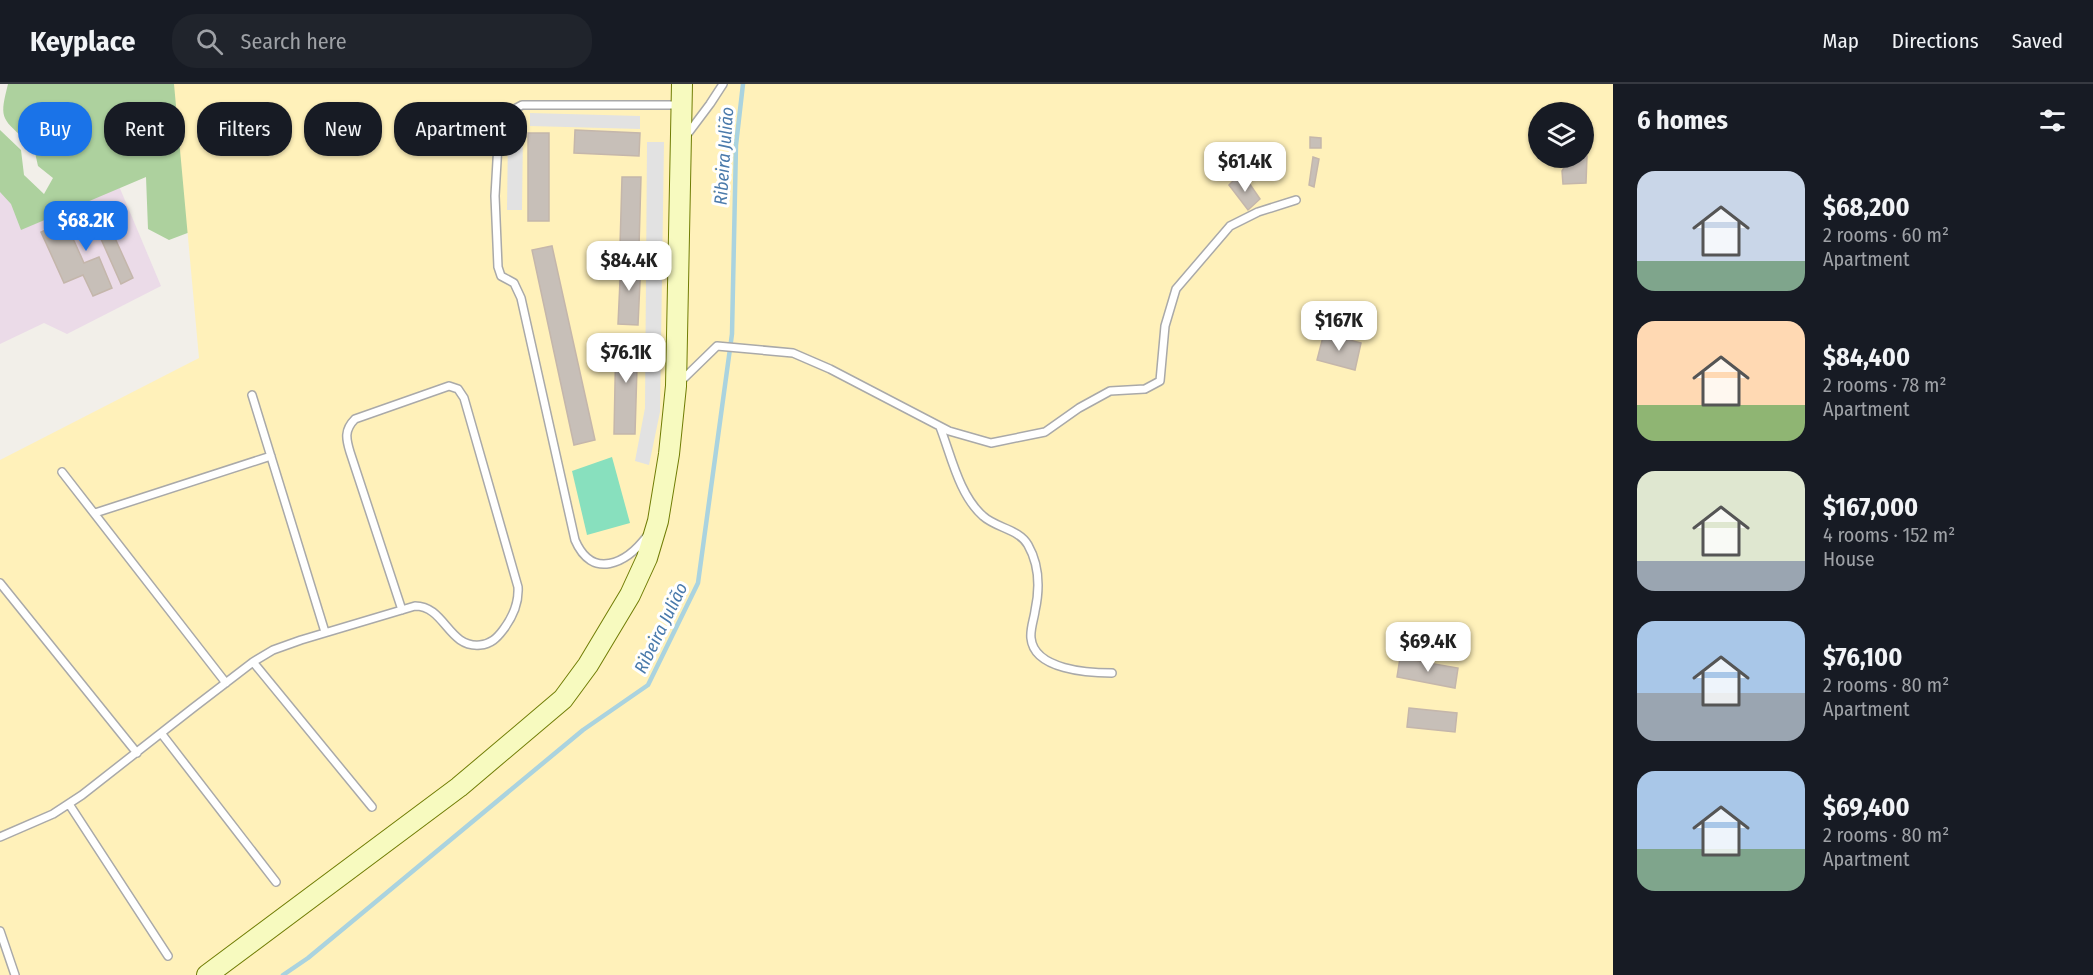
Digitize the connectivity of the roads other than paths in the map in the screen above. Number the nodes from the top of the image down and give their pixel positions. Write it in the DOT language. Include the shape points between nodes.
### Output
graph roads {
  1 [pos="682,84"];
  2 [pos="723,84"];
  3 [pos="682,105"];
  4 [pos="682,140"];
  5 [pos="1296,200"];
  6 [pos="676,386"];
  7 [pos="252,394"];
  8 [pos="940,427"];
  9 [pos="271,456"];
  10 [pos="62,472"];
  11 [pos="94,513"];
  12 [pos="658,521"];
  13 [pos="0,583"];
  14 [pos="402,610"];
  15 [pos="325,632"];
  16 [pos="253,662"];
  17 [pos="1112,674"];
  18 [pos="226,683"];
  19 [pos="161,733"];
  20 [pos="137,753"];
  21 [pos="69,804"];
  22 [pos="372,807"];
  23 [pos="0,837"];
  24 [pos="276,882"];
  25 [pos="0,931"];
  26 [pos="168,956"];
  27 [pos="15,975"];
  28 [pos="207,975"];
  1 -- 3 [label="main road"];
  2 -- 4 [label="lane"];
  3 -- 4 [label="main road"];
  3 -- 12 [label="lane" via="522,105 507,113 499,126 496,166 498,267 501,276 514,283 521,298 574,540 590,562 616,562 645,539"];
  4 -- 6 [label="main road"];
  5 -- 8 [label="lane" via="1230,226 1176,289 1165,326 1160,381 1145,389 1110,391 1045,432 991,443"];
  6 -- 8 [label="lane" via="717,346 793,353"];
  6 -- 12 [label="main road"];
  7 -- 9 [label="lane"];
  8 -- 17 [label="lane" via="974,507 984,518 1023,537 1029,547 1040,590 1031,640 1037,650 1062,668"];
  9 -- 11 [label="lane"];
  9 -- 15 [label="lane"];
  10 -- 11 [label="lane"];
  11 -- 18 [label="lane"];
  12 -- 28 [label="main road" via="630,595 563,699 459,787"];
  13 -- 20 [label="lane"];
  14 -- 14 [label="lane" via="348,445 348,426 355,419 448,386 458,389 464,398 513,567 519,602 497,638 486,645 470,646 459,640 435,613 423,606"];
  14 -- 15 [label="lane"];
  15 -- 16 [label="lane" via="273,650"];
  16 -- 18 [label="lane"];
  16 -- 22 [label="lane"];
  18 -- 19 [label="lane"];
  19 -- 20 [label="lane"];
  19 -- 24 [label="lane"];
  20 -- 21 [label="lane"];
  21 -- 23 [label="lane"];
  21 -- 26 [label="lane"];
  25 -- 27 [label="lane"];
}
